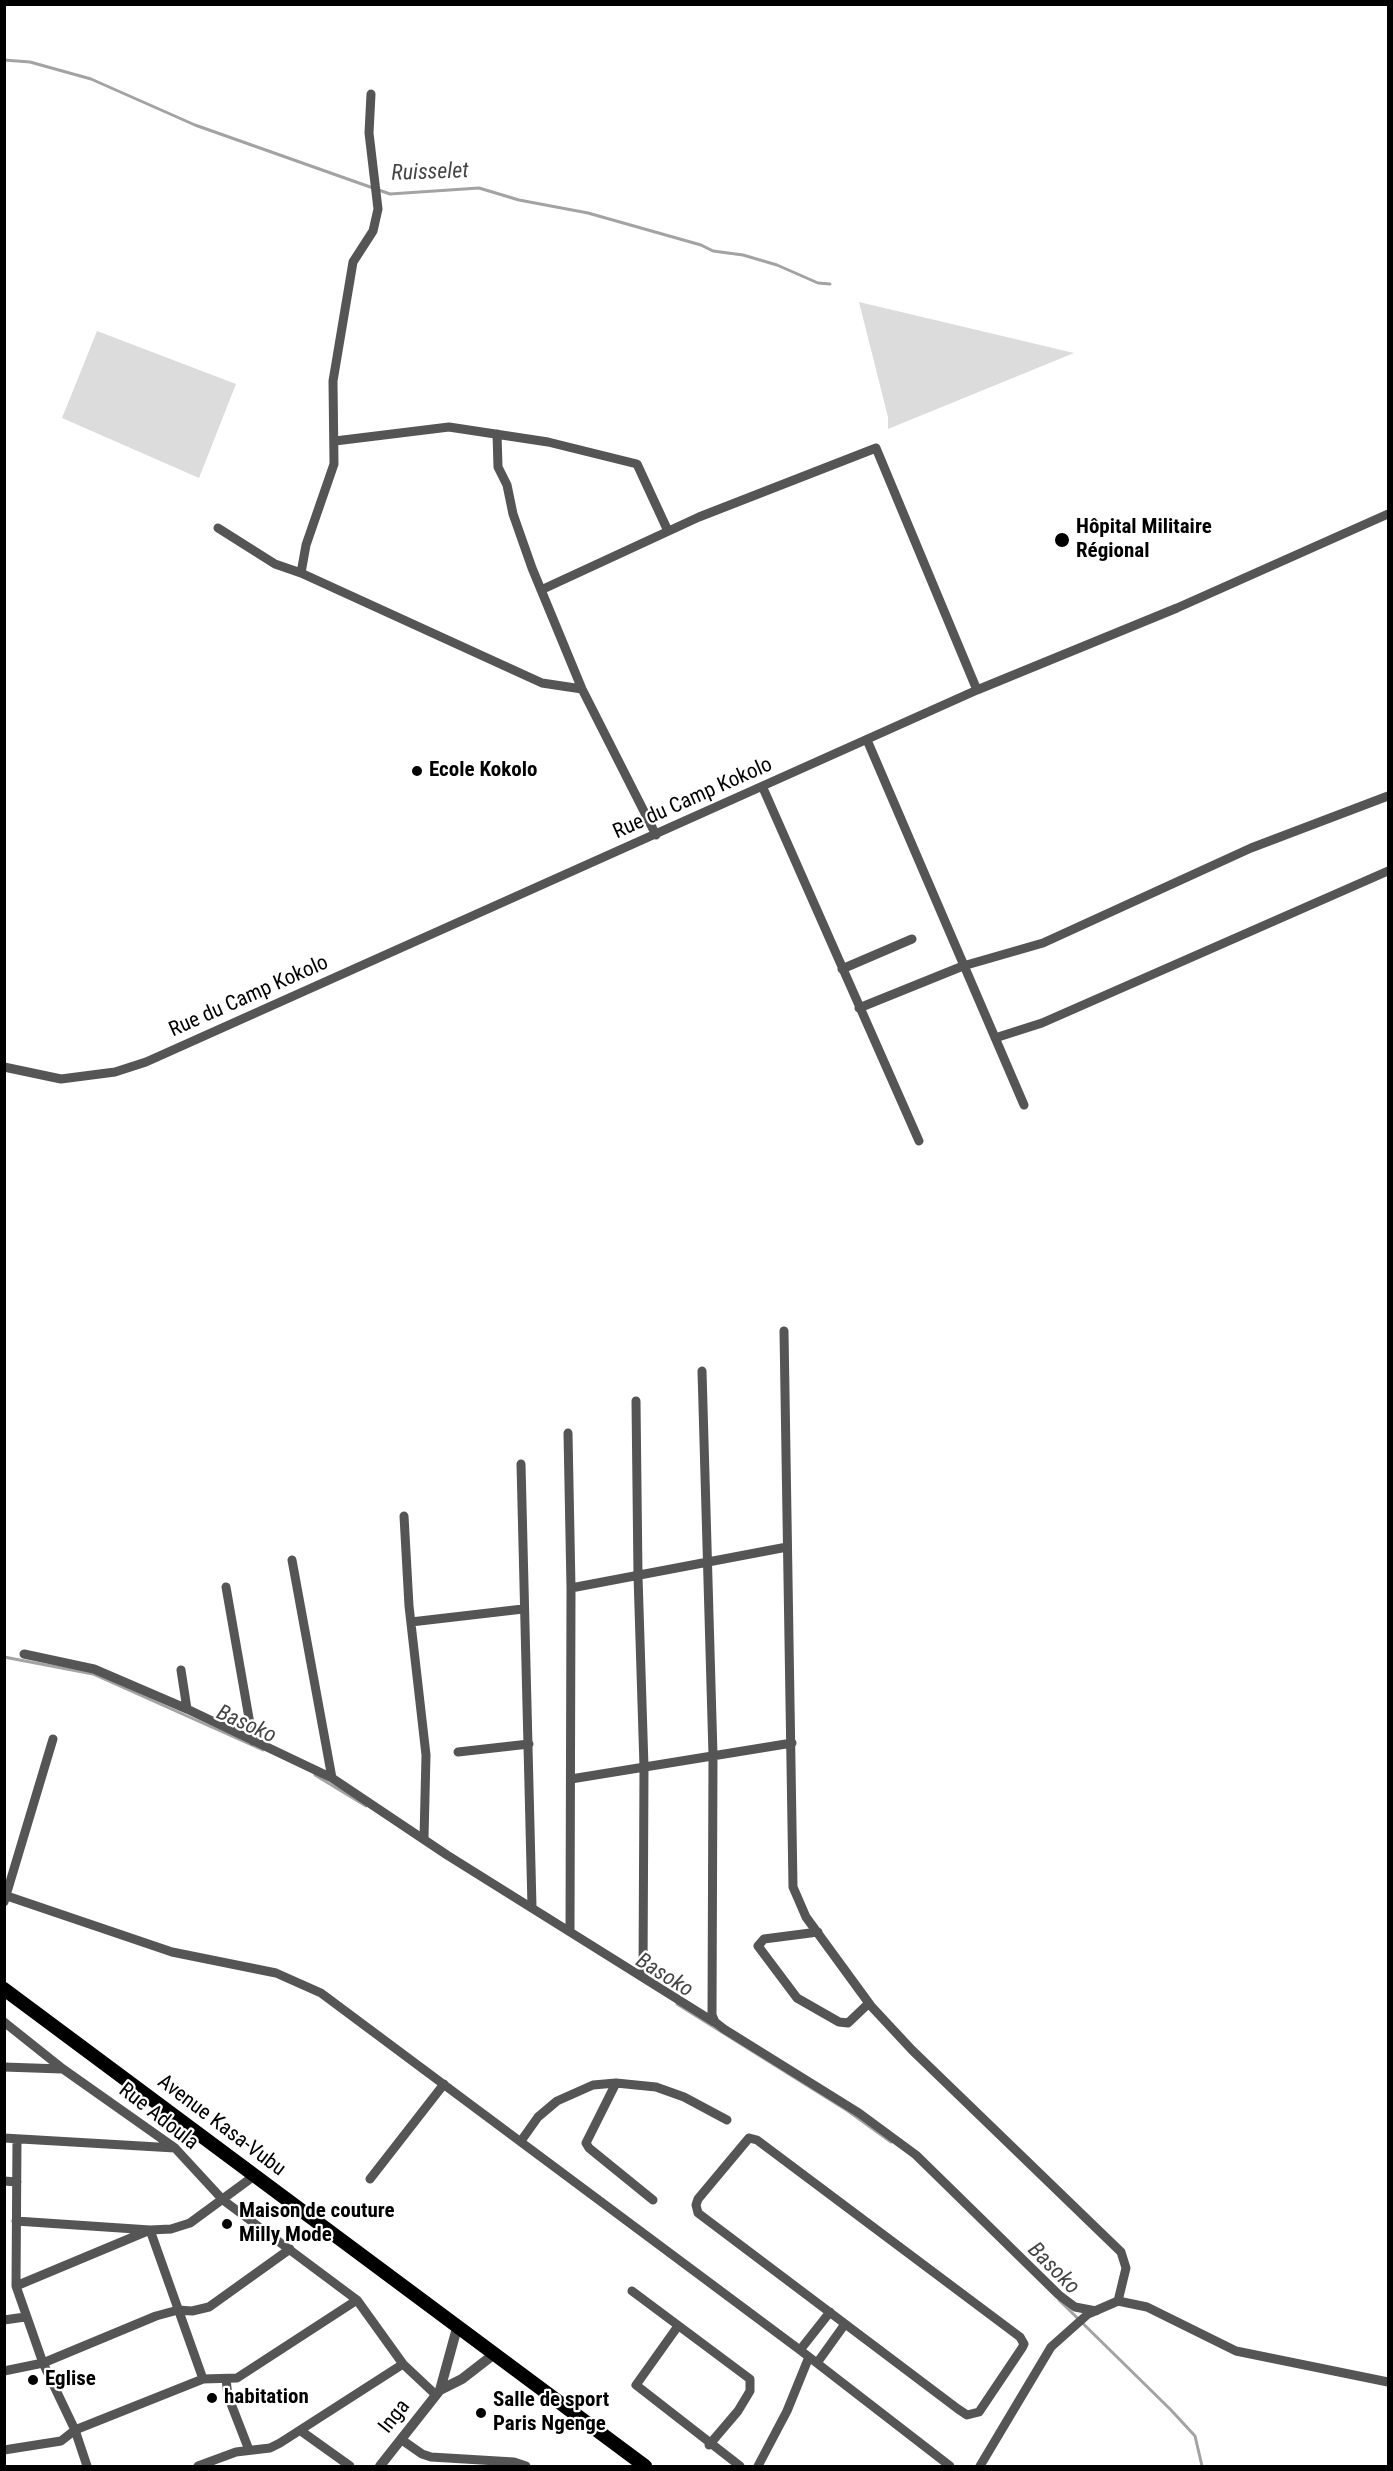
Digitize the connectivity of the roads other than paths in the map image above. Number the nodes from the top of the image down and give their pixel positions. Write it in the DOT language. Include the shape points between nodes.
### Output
graph roads {
  1 [pos="371,94"];
  2 [pos="496,434"];
  3 [pos="335,441"];
  4 [pos="1389,514"];
  5 [pos="218,528"];
  6 [pos="668,531"];
  7 [pos="301,573"];
  8 [pos="542,590"];
  9 [pos="582,689"];
  10 [pos="977,690"];
  11 [pos="867,740"];
  12 [pos="763,788"];
  13 [pos="1389,796"];
  14 [pos="656,835"];
  15 [pos="1389,871"];
  16 [pos="912,939"];
  17 [pos="963,966"];
  18 [pos="842,969"];
  19 [pos="859,1008"];
  20 [pos="995,1038"];
  21 [pos="4,1067"];
  22 [pos="1024,1105"];
  23 [pos="919,1141"];
  24 [pos="784,1331"];
  25 [pos="702,1371"];
  26 [pos="636,1401"];
  27 [pos="568,1433"];
  28 [pos="521,1464"];
  29 [pos="404,1515"];
  30 [pos="787,1547"];
  31 [pos="292,1560"];
  32 [pos="709,1562"];
  33 [pos="638,1576"];
  34 [pos="226,1587"];
  35 [pos="571,1588"];
  36 [pos="523,1609"];
  37 [pos="411,1622"];
  38 [pos="24,1654"];
  39 [pos="180,1670"];
  40 [pos="187,1709"];
  41 [pos="53,1739"];
  42 [pos="253,1741"];
  43 [pos="792,1743"];
  44 [pos="529,1744"];
  45 [pos="458,1752"];
  46 [pos="713,1755"];
  47 [pos="644,1767"];
  48 [pos="332,1778"];
  49 [pos="570,1779"];
  50 [pos="424,1838"];
  51 [pos="6,1899"];
  52 [pos="532,1907"];
  53 [pos="570,1930"];
  54 [pos="818,1932"];
  55 [pos="644,1976"];
  56 [pos="4,1989"];
  57 [pos="870,2003"];
  58 [pos="4,2022"];
  59 [pos="715,2022"];
  60 [pos="4,2067"];
  61 [pos="63,2069"];
  62 [pos="616,2083"];
  63 [pos="444,2084"];
  64 [pos="726,2120"];
  65 [pos="4,2138"];
  66 [pos="17,2139"];
  67 [pos="521,2141"];
  68 [pos="175,2148"];
  69 [pos="254,2176"];
  70 [pos="370,2179"];
  71 [pos="4,2181"];
  72 [pos="17,2182"];
  73 [pos="223,2199"];
  74 [pos="653,2200"];
  75 [pos="16,2221"];
  76 [pos="150,2230"];
  77 [pos="290,2249"];
  78 [pos="16,2286"];
  79 [pos="632,2291"];
  80 [pos="357,2300"];
  81 [pos="1118,2301"];
  82 [pos="178,2310"];
  83 [pos="830,2312"];
  84 [pos="1092,2313"];
  85 [pos="26,2317"];
  86 [pos="4,2320"];
  87 [pos="845,2324"];
  88 [pos="678,2326"];
  89 [pos="457,2328"];
  90 [pos="800,2350"];
  91 [pos="493,2355"];
  92 [pos="813,2360"];
  93 [pos="43,2363"];
  94 [pos="403,2364"];
  95 [pos="4,2371"];
  96 [pos="203,2379"];
  97 [pos="226,2379"];
  98 [pos="1389,2382"];
  99 [pos="438,2393"];
  100 [pos="75,2430"];
  101 [pos="301,2431"];
  102 [pos="402,2440"];
  103 [pos="709,2445"];
  104 [pos="4,2450"];
  105 [pos="249,2450"];
  106 [pos="87,2466"];
  107 [pos="198,2466"];
  108 [pos="350,2466"];
  109 [pos="380,2466"];
  110 [pos="526,2466"];
  111 [pos="645,2466"];
  112 [pos="740,2466"];
  113 [pos="758,2466"];
  114 [pos="951,2466"];
  115 [pos="980,2466"];
  1 -- 3 [label="street" via="369,133 378,209 373,231 353,262 333,381"];
  2 -- 3 [label="street" via="449,427"];
  2 -- 6 [label="street" via="637,464"];
  2 -- 8 [label="street" via="498,467"];
  3 -- 7 [label="street" via="329,485 306,545"];
  4 -- 10 [label="street, Rue du Camp Kokolo" via="1177,608"];
  5 -- 7 [label="street" via="275,564"];
  6 -- 8 [label="street"];
  6 -- 10 [label="street" via="876,448"];
  7 -- 9 [label="street" via="542,683"];
  8 -- 9 [label="street"];
  9 -- 14 [label="street"];
  10 -- 11 [label="street, Rue du Camp Kokolo"];
  11 -- 12 [label="street, Rue du Camp Kokolo"];
  11 -- 17 [label="street"];
  12 -- 14 [label="street, Rue du Camp Kokolo"];
  12 -- 18 [label="street"];
  13 -- 17 [label="street" via="1251,848 1044,943"];
  14 -- 21 [label="street, Rue du Camp Kokolo" via="146,1062 115,1072 61,1079"];
  15 -- 20 [label="street" via="1059,1016"];
  16 -- 18 [label="street"];
  17 -- 19 [label="street"];
  17 -- 20 [label="street"];
  18 -- 19 [label="street"];
  19 -- 23 [label="street"];
  20 -- 22 [label="street"];
  24 -- 30 [label="street"];
  25 -- 32 [label="street"];
  26 -- 33 [label="street"];
  27 -- 35 [label="street"];
  28 -- 36 [label="street"];
  29 -- 37 [label="street"];
  30 -- 32 [label="street"];
  30 -- 43 [label="street"];
  31 -- 48 [label="street"];
  32 -- 33 [label="street"];
  32 -- 46 [label="street"];
  33 -- 35 [label="street"];
  33 -- 47 [label="street"];
  34 -- 42 [label="street"];
  35 -- 49 [label="street"];
  36 -- 37 [label="street"];
  36 -- 44 [label="street"];
  37 -- 50 [label="street" via="426,1755"];
  38 -- 40 [label="street" via="94,1669"];
  39 -- 40 [label="street"];
  40 -- 42 [label="street"];
  41 -- 51 [label="street"];
  42 -- 48 [label="street"];
  43 -- 46 [label="street"];
  43 -- 54 [label="street" via="794,1887 806,1917"];
  44 -- 45 [label="street"];
  44 -- 52 [label="street"];
  46 -- 47 [label="street"];
  46 -- 59 [label="street" via="711,1991"];
  47 -- 49 [label="street"];
  47 -- 55 [label="street"];
  48 -- 50 [label="street"];
  49 -- 53 [label="street"];
  50 -- 52 [label="street"];
  51 -- 63 [label="street" via="172,1952 276,1972 321,1993"];
  52 -- 53 [label="street"];
  53 -- 55 [label="street"];
  54 -- 57 [label="street"];
  54 -- 57 [label="street" via="764,1939 758,1946 797,1998 839,2022 848,2023"];
  55 -- 59 [label="street"];
  56 -- 69 [label="main road, Avenue Kasa-Vubu"];
  57 -- 81 [label="street" via="912,2050 1121,2252 1126,2268"];
  58 -- 61 [label="street, Rue Adoula"];
  59 -- 84 [label="street" via="859,2113 916,2155 1059,2295"];
  60 -- 61 [label="street"];
  61 -- 68 [label="street, Rue Adoula"];
  62 -- 64 [label="street" via="656,2087"];
  62 -- 67 [label="street" via="593,2085 557,2101 538,2117"];
  62 -- 74 [label="street" via="586,2143"];
  63 -- 67 [label="street"];
  63 -- 70 [label="street"];
  65 -- 66 [label="street"];
  66 -- 68 [label="street"];
  66 -- 72 [label="street"];
  67 -- 90 [label="street"];
  68 -- 73 [label="street, Rue Adoula"];
  69 -- 73 [label="street"];
  69 -- 89 [label="main road, Avenue Kasa-Vubu"];
  71 -- 72 [label="street"];
  72 -- 75 [label="street"];
  73 -- 76 [label="street" via="190,2223"];
  73 -- 77 [label="street, Rue Adoula"];
  75 -- 76 [label="street"];
  75 -- 78 [label="street"];
  76 -- 78 [label="street"];
  76 -- 82 [label="street"];
  77 -- 80 [label="street, Rue Adoula"];
  77 -- 82 [label="street" via="209,2307"];
  78 -- 85 [label="street"];
  79 -- 88 [label="street"];
  80 -- 94 [label="street, Rue Adoula"];
  80 -- 97 [label="street" via="237,2378"];
  81 -- 84 [label="street"];
  81 -- 98 [label="street" via="1147,2307 1236,2351"];
  82 -- 93 [label="street"];
  82 -- 96 [label="street"];
  83 -- 87 [label="street"];
  83 -- 87 [label="street" via="698,2213 698,2199 749,2138 757,2140 1020,2337 1024,2344 979,2412 967,2415"];
  83 -- 90 [label="street"];
  84 -- 115 [label="street" via="1051,2347"];
  85 -- 86 [label="street"];
  85 -- 93 [label="street"];
  87 -- 92 [label="street"];
  88 -- 103 [label="street" via="636,2385"];
  88 -- 103 [label="street" via="750,2379 750,2391 738,2411"];
  89 -- 91 [label="main road, Avenue Kasa-Vubu"];
  89 -- 99 [label="street, Inga"];
  90 -- 92 [label="street"];
  91 -- 99 [label="street, Inga"];
  91 -- 111 [label="main road, Avenue Kasa-Vubu"];
  92 -- 113 [label="street"];
  92 -- 114 [label="street"];
  93 -- 95 [label="street"];
  93 -- 100 [label="street"];
  94 -- 99 [label="street, Rue Adoula"];
  94 -- 101 [label="street"];
  96 -- 97 [label="street"];
  96 -- 100 [label="street"];
  97 -- 105 [label="street" via="228,2396"];
  99 -- 102 [label="street, Inga"];
  100 -- 104 [label="street" via="61,2441"];
  100 -- 106 [label="street"];
  101 -- 105 [label="street" via="270,2448"];
  101 -- 108 [label="street"];
  102 -- 109 [label="street, Inga"];
  102 -- 110 [label="street" via="431,2457"];
  103 -- 112 [label="street"];
  105 -- 107 [label="street"];
}
